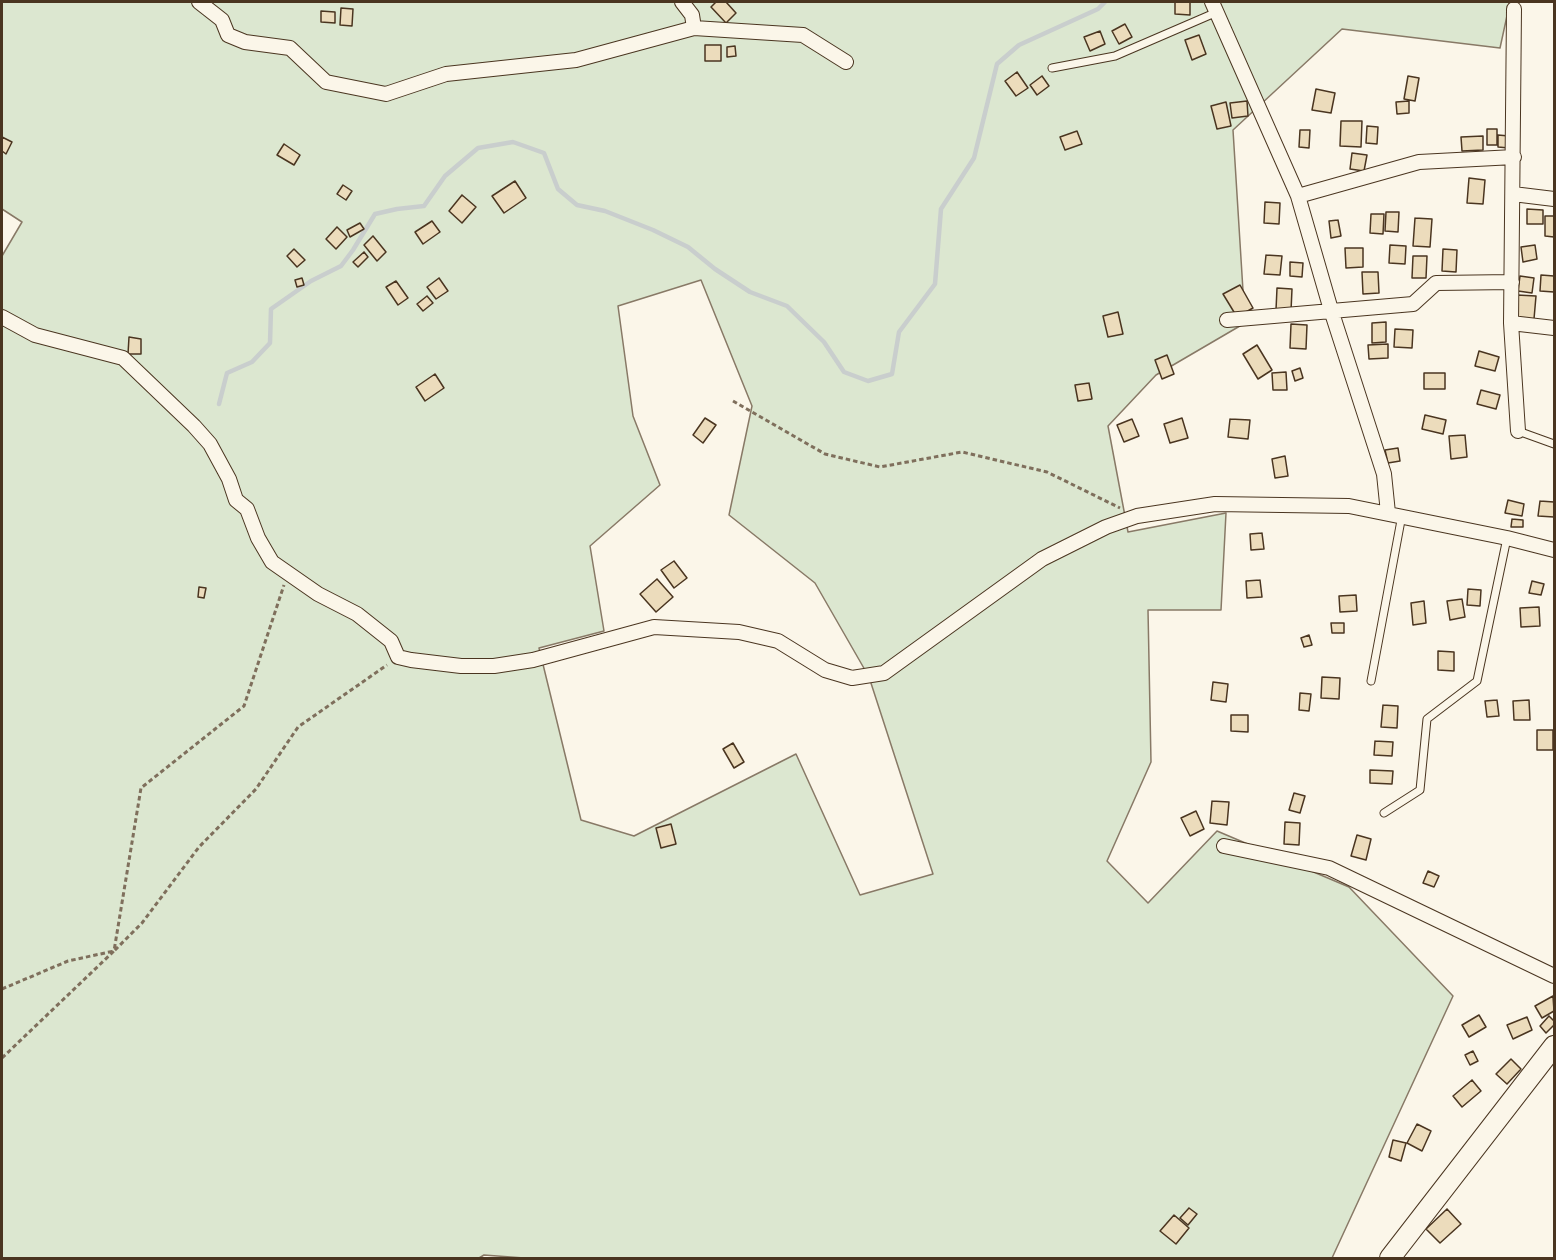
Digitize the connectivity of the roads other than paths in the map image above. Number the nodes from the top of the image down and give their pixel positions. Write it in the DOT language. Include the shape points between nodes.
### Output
graph roads {
  1 [pos="199,2"];
  2 [pos="682,2"];
  3 [pos="1215,7"];
  4 [pos="1514,9"];
  5 [pos="693,28"];
  6 [pos="846,62"];
  7 [pos="1052,68"];
  8 [pos="1514,157"];
  9 [pos="1514,194"];
  10 [pos="1298,196"];
  11 [pos="1554,199"];
  12 [pos="1512,282"];
  13 [pos="1332,310"];
  14 [pos="2,317"];
  15 [pos="1227,320"];
  16 [pos="1512,323"];
  17 [pos="1554,328"];
  18 [pos="1518,432"];
  19 [pos="1554,444"];
  20 [pos="1395,514"];
  21 [pos="1507,537"];
  22 [pos="1554,550"];
  23 [pos="1371,681"];
  24 [pos="1384,813"];
  25 [pos="1224,846"];
  26 [pos="1554,976"];
  27 [pos="1554,1046"];
  28 [pos="1390,1258"];
  1 -- 5 [label="street" via="222,20 228,35 245,42 290,48 326,82 386,94 446,74 576,60"];
  2 -- 5 [label="street" via="692,15"];
  3 -- 7 [label="lane" via="1115,56"];
  3 -- 10 [label="street"];
  4 -- 8 [label="street"];
  5 -- 6 [label="street" via="803,35"];
  8 -- 9 [label="street"];
  8 -- 10 [label="street" via="1419,162"];
  9 -- 11 [label="street"];
  9 -- 12 [label="street"];
  10 -- 13 [label="street"];
  12 -- 13 [label="street" via="1436,283 1413,304"];
  12 -- 16 [label="street"];
  13 -- 15 [label="street"];
  13 -- 20 [label="street"];
  14 -- 20 [label="street" via="35,335 123,358 210,444 236,500 247,509 272,562 318,594 357,614 391,640 398,657 461,666 533,660 654,627 739,632 778,641 825,670 852,678 884,673 1042,559 1106,526 1137,516 1215,504 1349,506"];
  16 -- 17 [label="street"];
  16 -- 18 [label="street"];
  18 -- 19 [label="lane"];
  20 -- 21 [label="street"];
  20 -- 23 [label="lane"];
  21 -- 22 [label="street"];
  21 -- 24 [label="lane" via="1477,681 1427,719 1420,790"];
  25 -- 26 [label="street" via="1329,868"];
  27 -- 28 [label="street"];
}
